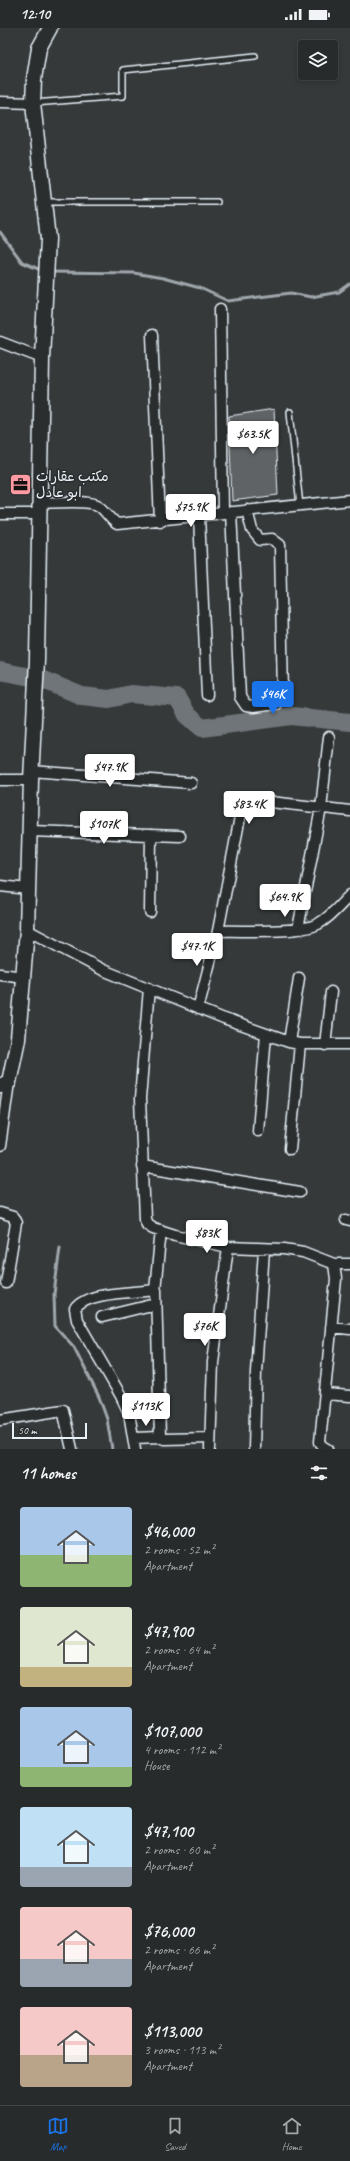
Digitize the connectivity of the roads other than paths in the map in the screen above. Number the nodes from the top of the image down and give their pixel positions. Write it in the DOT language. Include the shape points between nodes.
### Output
graph roads {
  1 [pos="50,28"];
  2 [pos="255,56"];
  3 [pos="0,102"];
  4 [pos="33,103"];
  5 [pos="44,202"];
  6 [pos="217,202"];
  7 [pos="220,309"];
  8 [pos="152,335"];
  9 [pos="0,342"];
  10 [pos="42,358"];
  11 [pos="290,412"];
  12 [pos="350,500"];
  13 [pos="300,507"];
  14 [pos="39,508"];
  15 [pos="247,510"];
  16 [pos="227,512"];
  17 [pos="0,514"];
  18 [pos="200,516"];
  19 [pos="160,521"];
  20 [pos="207,695"];
  21 [pos="329,737"];
  22 [pos="31,775"];
  23 [pos="0,780"];
  24 [pos="191,783"];
  25 [pos="321,808"];
  26 [pos="350,811"];
  27 [pos="29,831"];
  28 [pos="151,836"];
  29 [pos="180,836"];
  30 [pos="0,886"];
  31 [pos="28,889"];
  32 [pos="350,895"];
  33 [pos="150,912"];
  34 [pos="298,929"];
  35 [pos="27,930"];
  36 [pos="218,931"];
  37 [pos="0,974"];
  38 [pos="24,977"];
  39 [pos="300,978"];
  40 [pos="149,988"];
  41 [pos="331,992"];
  42 [pos="198,1008"];
  43 [pos="266,1034"];
  44 [pos="289,1042"];
  45 [pos="300,1044"];
  46 [pos="350,1044"];
  47 [pos="325,1045"];
  48 [pos="4,1084"];
  49 [pos="258,1131"];
  50 [pos="0,1146"];
  51 [pos="290,1149"];
  52 [pos="142,1166"];
  53 [pos="300,1192"];
  54 [pos="0,1213"];
  55 [pos="161,1230"];
  56 [pos="228,1247"];
  57 [pos="264,1249"];
  58 [pos="334,1264"];
  59 [pos="350,1264"];
  60 [pos="6,1283"];
  61 [pos="156,1290"];
  62 [pos="156,1304"];
  63 [pos="102,1317"];
  64 [pos="332,1327"];
  65 [pos="350,1329"];
  66 [pos="326,1394"];
  67 [pos="350,1396"];
  68 [pos="0,1420"];
  69 [pos="160,1437"];
  70 [pos="134,1438"];
  71 [pos="210,1438"];
  72 [pos="72,1449"];
  73 [pos="135,1449"];
  74 [pos="210,1449"];
  75 [pos="254,1449"];
  76 [pos="328,1449"];
  1 -- 4 [label="main road" via="39,48 35,63"];
  2 -- 4 [label="lane" via="122,70 123,96"];
  3 -- 4 [label="street"];
  4 -- 5 [label="main road"];
  5 -- 6 [label="lane"];
  5 -- 10 [label="main road" via="48,238"];
  7 -- 16 [label="street"];
  8 -- 19 [label="street"];
  9 -- 10 [label="street"];
  10 -- 14 [label="main road"];
  11 -- 13 [label="lane"];
  12 -- 13 [label="street"];
  13 -- 15 [label="street"];
  14 -- 17 [label="street"];
  14 -- 19 [label="street" via="89,503 99,505 117,524"];
  14 -- 22 [label="main road" via="37,660"];
  15 -- 16 [label="street"];
  15 -- 16 [label="street" via="256,536 260,540 272,540 280,546 283,695 276,704 253,707 246,706 240,697"];
  16 -- 18 [label="street"];
  18 -- 19 [label="street"];
  18 -- 20 [label="street"];
  21 -- 25 [label="street"];
  22 -- 23 [label="street"];
  22 -- 24 [label="street"];
  22 -- 27 [label="main road"];
  25 -- 26 [label="street"];
  25 -- 34 [label="street"];
  25 -- 36 [label="street" via="254,800 244,807"];
  27 -- 28 [label="street"];
  27 -- 31 [label="main road"];
  28 -- 29 [label="street"];
  28 -- 33 [label="street"];
  30 -- 31 [label="street"];
  31 -- 35 [label="main road"];
  32 -- 34 [label="street" via="318,924"];
  34 -- 36 [label="street"];
  35 -- 38 [label="main road"];
  35 -- 40 [label="street" via="103,970"];
  36 -- 42 [label="street"];
  37 -- 38 [label="street"];
  38 -- 48 [label="main road" via="18,1039"];
  39 -- 44 [label="street"];
  40 -- 42 [label="street"];
  40 -- 52 [label="street" via="140,1099"];
  41 -- 47 [label="street"];
  42 -- 43 [label="street"];
  43 -- 44 [label="street"];
  43 -- 49 [label="street"];
  44 -- 45 [label="street"];
  45 -- 47 [label="street"];
  45 -- 51 [label="street"];
  46 -- 47 [label="street"];
  48 -- 50 [label="street"];
  52 -- 53 [label="street"];
  52 -- 55 [label="street" via="145,1219 147,1224"];
  54 -- 60 [label="street" via="13,1217 16,1223"];
  55 -- 56 [label="street"];
  55 -- 61 [label="street"];
  56 -- 57 [label="street"];
  56 -- 71 [label="street" via="214,1362"];
  57 -- 58 [label="street" via="303,1252"];
  57 -- 75 [label="street"];
  58 -- 59 [label="street"];
  58 -- 64 [label="street" via="336,1279"];
  61 -- 62 [label="street"];
  61 -- 70 [label="street" via="108,1294 78,1304 75,1309 77,1320 129,1413"];
  62 -- 63 [label="street"];
  62 -- 69 [label="street"];
  64 -- 65 [label="street"];
  64 -- 66 [label="street"];
  66 -- 67 [label="street"];
  66 -- 76 [label="street" via="320,1442"];
  68 -- 72 [label="street" via="63,1410"];
  69 -- 70 [label="street"];
  69 -- 71 [label="street"];
  70 -- 73 [label="street"];
  71 -- 74 [label="street"];
}
